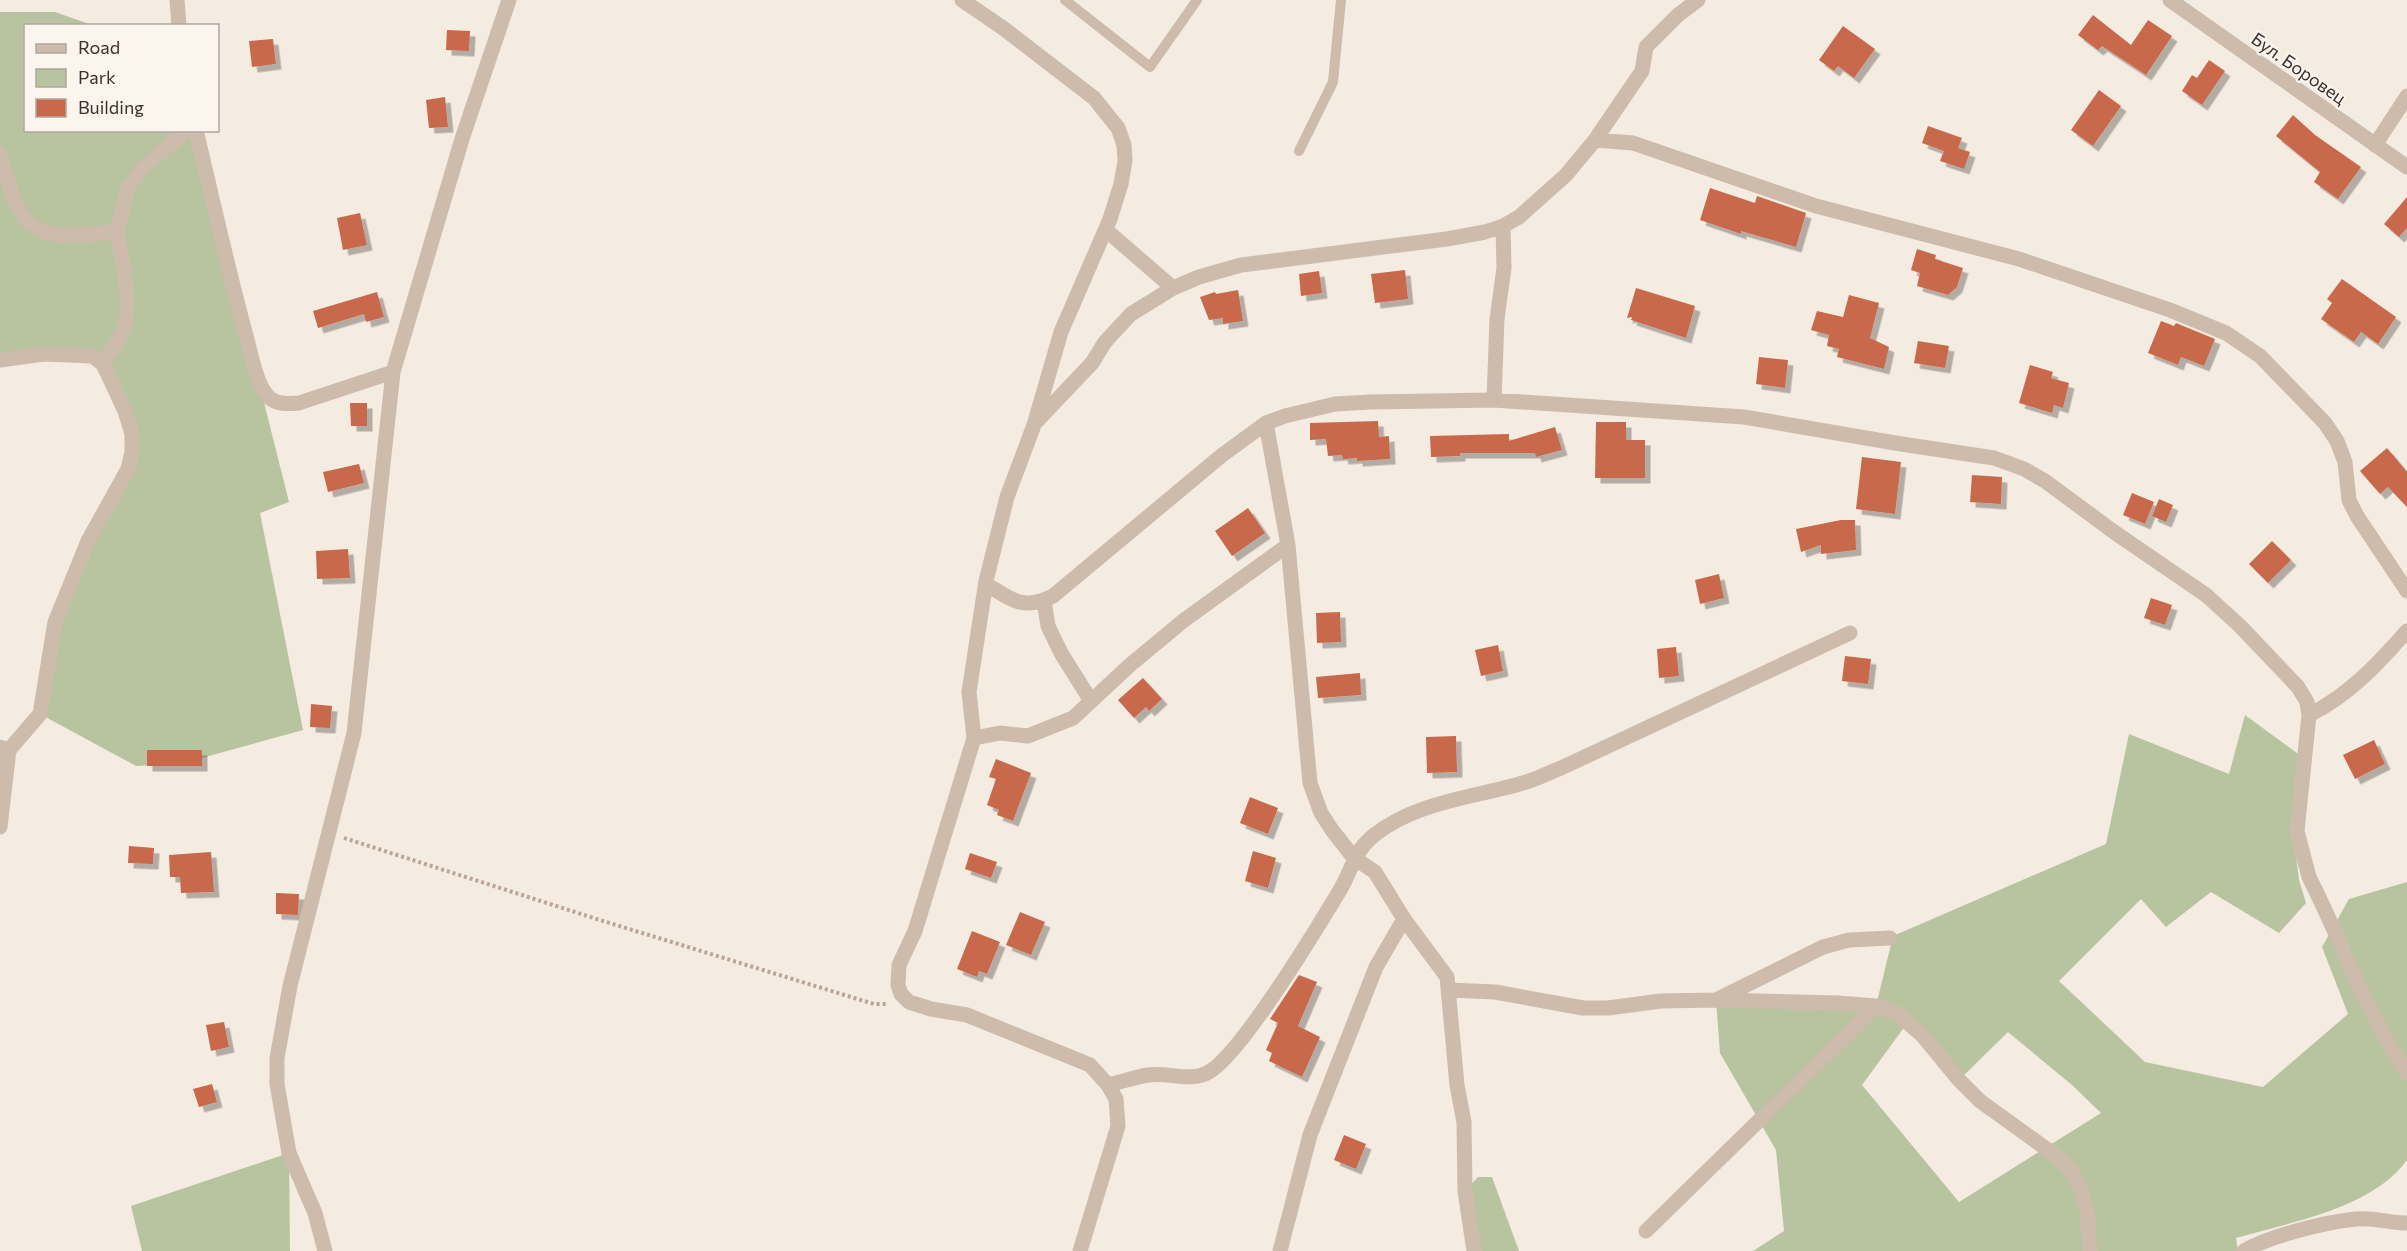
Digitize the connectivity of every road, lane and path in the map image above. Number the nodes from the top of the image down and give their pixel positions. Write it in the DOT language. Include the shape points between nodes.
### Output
graph roads {
  1 [pos="177,0"];
  2 [pos="509,0"];
  3 [pos="962,0"];
  4 [pos="1065,0"];
  5 [pos="1197,0"];
  6 [pos="1341,0"];
  7 [pos="1698,0"];
  8 [pos="2170,0"];
  9 [pos="179,24"];
  10 [pos="2407,96"];
  11 [pos="184,132"];
  12 [pos="196,132"];
  13 [pos="1595,141"];
  14 [pos="2375,145"];
  15 [pos="1299,151"];
  16 [pos="0,153"];
  17 [pos="2407,167"];
  18 [pos="1503,226"];
  19 [pos="1106,230"];
  20 [pos="117,231"];
  21 [pos="1173,288"];
  22 [pos="0,360"];
  23 [pos="103,364"];
  24 [pos="393,372"];
  25 [pos="1494,400"];
  26 [pos="1266,423"];
  27 [pos="1034,425"];
  28 [pos="1288,545"];
  29 [pos="986,584"];
  30 [pos="2407,591"];
  31 [pos="1044,601"];
  32 [pos="2407,631"];
  33 [pos="1850,633"];
  34 [pos="1091,701"];
  35 [pos="2309,715"];
  36 [pos="974,738"];
  37 [pos="3,750"];
  38 [pos="0,827"];
  39 [pos="329,833"];
  40 [pos="1354,858"];
  41 [pos="1404,919"];
  42 [pos="1890,938"];
  43 [pos="1449,990"];
  44 [pos="1716,1000"];
  45 [pos="909,1002"];
  46 [pos="1876,1006"];
  47 [pos="2407,1073"];
  48 [pos="1108,1085"];
  49 [pos="2407,1223"];
  50 [pos="1646,1231"];
  51 [pos="325,1251"];
  52 [pos="1080,1251"];
  53 [pos="1280,1251"];
  54 [pos="1474,1251"];
  55 [pos="2090,1251"];
  56 [pos="2244,1251"];
  1 -- 9 [label="street"];
  2 -- 24 [label="street" via="462,139"];
  3 -- 19 [label="street" via="1094,98 1118,128 1125,161"];
  4 -- 5 [label="lane" via="1150,67"];
  6 -- 15 [label="lane" via="1333,82"];
  7 -- 13 [label="street" via="1646,47 1642,71"];
  8 -- 14 [label="street, Бул. Боровец"];
  10 -- 14 [label="street"];
  11 -- 20 [label="street" via="128,187"];
  12 -- 24 [label="street" via="226,263 265,393 285,405 299,403"];
  13 -- 18 [label="street" via="1550,192"];
  13 -- 30 [label="street" via="1633,143 1816,206 2019,259 2226,333 2260,356 2325,423 2345,462 2349,500"];
  14 -- 17 [label="street, Бул. Боровец"];
  16 -- 20 [label="street" via="12,196 32,227 48,234 73,237"];
  18 -- 21 [label="street" via="1447,239 1241,265"];
  18 -- 25 [label="street" via="1504,268 1497,319"];
  19 -- 21 [label="street"];
  19 -- 27 [label="street" via="1061,332"];
  20 -- 23 [label="street" via="127,310 117,345"];
  21 -- 27 [label="street" via="1131,314"];
  22 -- 23 [label="street" via="53,354 92,356"];
  23 -- 37 [label="street" via="132,434 128,469 88,541 55,622 40,714"];
  24 -- 39 [label="street" via="354,733"];
  25 -- 26 [label="street" via="1335,404"];
  25 -- 35 [label="street" via="1744,417 1994,458 2024,469 2206,595 2298,687"];
  26 -- 28 [label="street"];
  26 -- 31 [label="street"];
  27 -- 29 [label="street" via="1007,497"];
  28 -- 34 [label="street" via="1183,621"];
  28 -- 40 [label="street" via="1310,783 1321,813"];
  29 -- 31 [label="street" via="1018,603"];
  29 -- 36 [label="street" via="969,692"];
  31 -- 34 [label="street" via="1056,644"];
  32 -- 35 [label="street" via="2356,684"];
  33 -- 40 [label="street" via="1561,768 1524,783 1429,806 1375,834"];
  34 -- 36 [label="street" via="1072,718 1042,732"];
  35 -- 47 [label="street" via="2297,831 2303,857 2370,1008"];
  36 -- 45 [label="street" via="915,931 899,965 898,985"];
  37 -- 38 [label="street"];
  39 -- 45 [label="path" via="874,1005"];
  39 -- 51 [label="street" via="290,986 277,1058 289,1153 315,1214"];
  40 -- 41 [label="street" via="1375,872"];
  40 -- 48 [label="street" via="1323,920 1220,1064 1206,1074 1150,1074"];
  41 -- 43 [label="street" via="1448,977"];
  41 -- 53 [label="street" via="1376,967 1310,1135"];
  42 -- 44 [label="street" via="1849,940 1823,947"];
  43 -- 44 [label="street" via="1495,992 1591,1008"];
  43 -- 54 [label="street" via="1464,1122 1465,1191"];
  44 -- 46 [label="street"];
  45 -- 48 [label="street" via="967,1015 1090,1065"];
  46 -- 50 [label="street"];
  46 -- 55 [label="street" via="1909,1022 1980,1101 2071,1170 2086,1210"];
  48 -- 52 [label="street" via="1116,1099 1118,1126"];
  49 -- 56 [label="street" via="2356,1219 2288,1233"];
}
